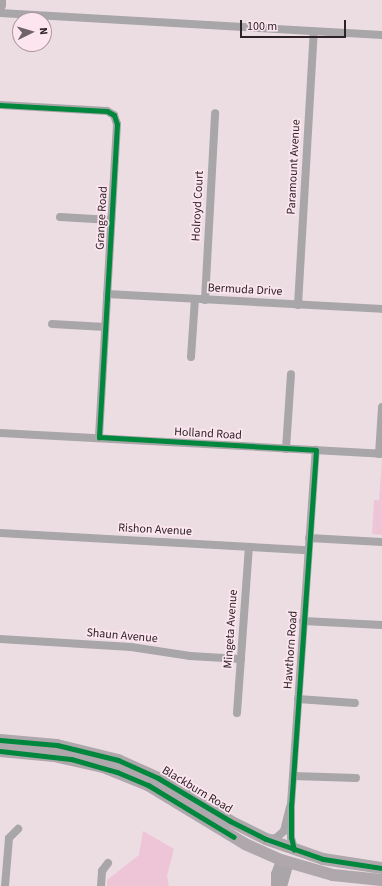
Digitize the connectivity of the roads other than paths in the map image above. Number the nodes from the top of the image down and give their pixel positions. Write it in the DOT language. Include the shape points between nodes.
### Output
graph roads {
  1 [pos="0,0"];
  2 [pos="0,5"];
  3 [pos="0,13"];
  4 [pos="314,31"];
  5 [pos="382,35"];
  6 [pos="0,105"];
  7 [pos="215,113"];
  8 [pos="60,216"];
  9 [pos="111,220"];
  10 [pos="107,294"];
  11 [pos="195,299"];
  12 [pos="205,300"];
  13 [pos="298,305"];
  14 [pos="382,309"];
  15 [pos="52,324"];
  16 [pos="105,327"];
  17 [pos="191,357"];
  18 [pos="291,374"];
  19 [pos="382,407"];
  20 [pos="0,433"];
  21 [pos="99,438"];
  22 [pos="286,449"];
  23 [pos="316,450"];
  24 [pos="380,454"];
  25 [pos="0,533"];
  26 [pos="309,538"];
  27 [pos="382,542"];
  28 [pos="249,547"];
  29 [pos="308,550"];
  30 [pos="303,621"];
  31 [pos="382,625"];
  32 [pos="0,639"];
  33 [pos="241,659"];
  34 [pos="298,699"];
  35 [pos="356,703"];
  36 [pos="237,712"];
  37 [pos="0,740"];
  38 [pos="0,751"];
  39 [pos="293,776"];
  40 [pos="356,778"];
  41 [pos="291,804"];
  42 [pos="211,810"];
  43 [pos="18,829"];
  44 [pos="266,839"];
  45 [pos="289,856"];
  46 [pos="108,863"];
  47 [pos="382,868"];
  48 [pos="382,880"];
  49 [pos="5,886"];
  50 [pos="101,886"];
  51 [pos="276,886"];
  52 [pos="280,886"];
  1 -- 2 [label="main road"];
  3 -- 4 [label="street"];
  4 -- 5 [label="street"];
  4 -- 13 [label="street, Paramount Avenue"];
  6 -- 9 [label="street, Grange Road" via="107,111 114,115 117,124"];
  7 -- 12 [label="street, Holroyd Court"];
  8 -- 9 [label="street"];
  9 -- 10 [label="street, Grange Road"];
  10 -- 11 [label="street, Bermuda Drive"];
  10 -- 16 [label="street, Grange Road"];
  11 -- 12 [label="street, Bermuda Drive"];
  11 -- 17 [label="street"];
  12 -- 13 [label="street, Bermuda Drive"];
  13 -- 14 [label="street, Bermuda Drive"];
  15 -- 16 [label="street"];
  16 -- 21 [label="street, Grange Road"];
  18 -- 22 [label="street"];
  19 -- 24 [label="street"];
  20 -- 21 [label="street, Holland Road"];
  21 -- 22 [label="street, Holland Road"];
  22 -- 23 [label="street, Holland Road"];
  23 -- 24 [label="street, Holland Road"];
  23 -- 26 [label="street, Hawthorn Road"];
  25 -- 28 [label="street, Rishon Avenue"];
  26 -- 27 [label="street"];
  26 -- 29 [label="street, Hawthorn Road"];
  28 -- 29 [label="street, Rishon Avenue"];
  28 -- 33 [label="street, Mingeta Avenue"];
  29 -- 30 [label="street, Hawthorn Road"];
  30 -- 31 [label="street"];
  30 -- 34 [label="street, Hawthorn Road"];
  32 -- 33 [label="street, Shaun Avenue" via="132,647 190,656"];
  33 -- 36 [label="street, Mingeta Avenue"];
  34 -- 35 [label="street"];
  34 -- 39 [label="street, Hawthorn Road"];
  37 -- 42 [label="main road, Blackburn Road" via="57,745 118,760 158,778"];
  38 -- 45 [label="main road, Blackburn Road" via="71,759 133,778 245,844"];
  39 -- 40 [label="street"];
  39 -- 41 [label="street, Hawthorn Road"];
  41 -- 44 [label="street, Hawthorn Road" via="284,832 276,838"];
  41 -- 45 [label="street, Hawthorn Road"];
  42 -- 44 [label="main road, Blackburn Road"];
  42 -- 45 [label="main road" via="240,831"];
  43 -- 49 [label="street" via="9,838"];
  44 -- 45 [label="main road, Blackburn Road"];
  45 -- 47 [label="main road, Blackburn Road"];
  45 -- 48 [label="main road, Blackburn Road" via="333,875"];
  45 -- 51 [label="main road, Hawthorn Road" via="276,874"];
  45 -- 52 [label="main road, Hawthorn Road"];
  46 -- 50 [label="street" via="102,871"];
}
